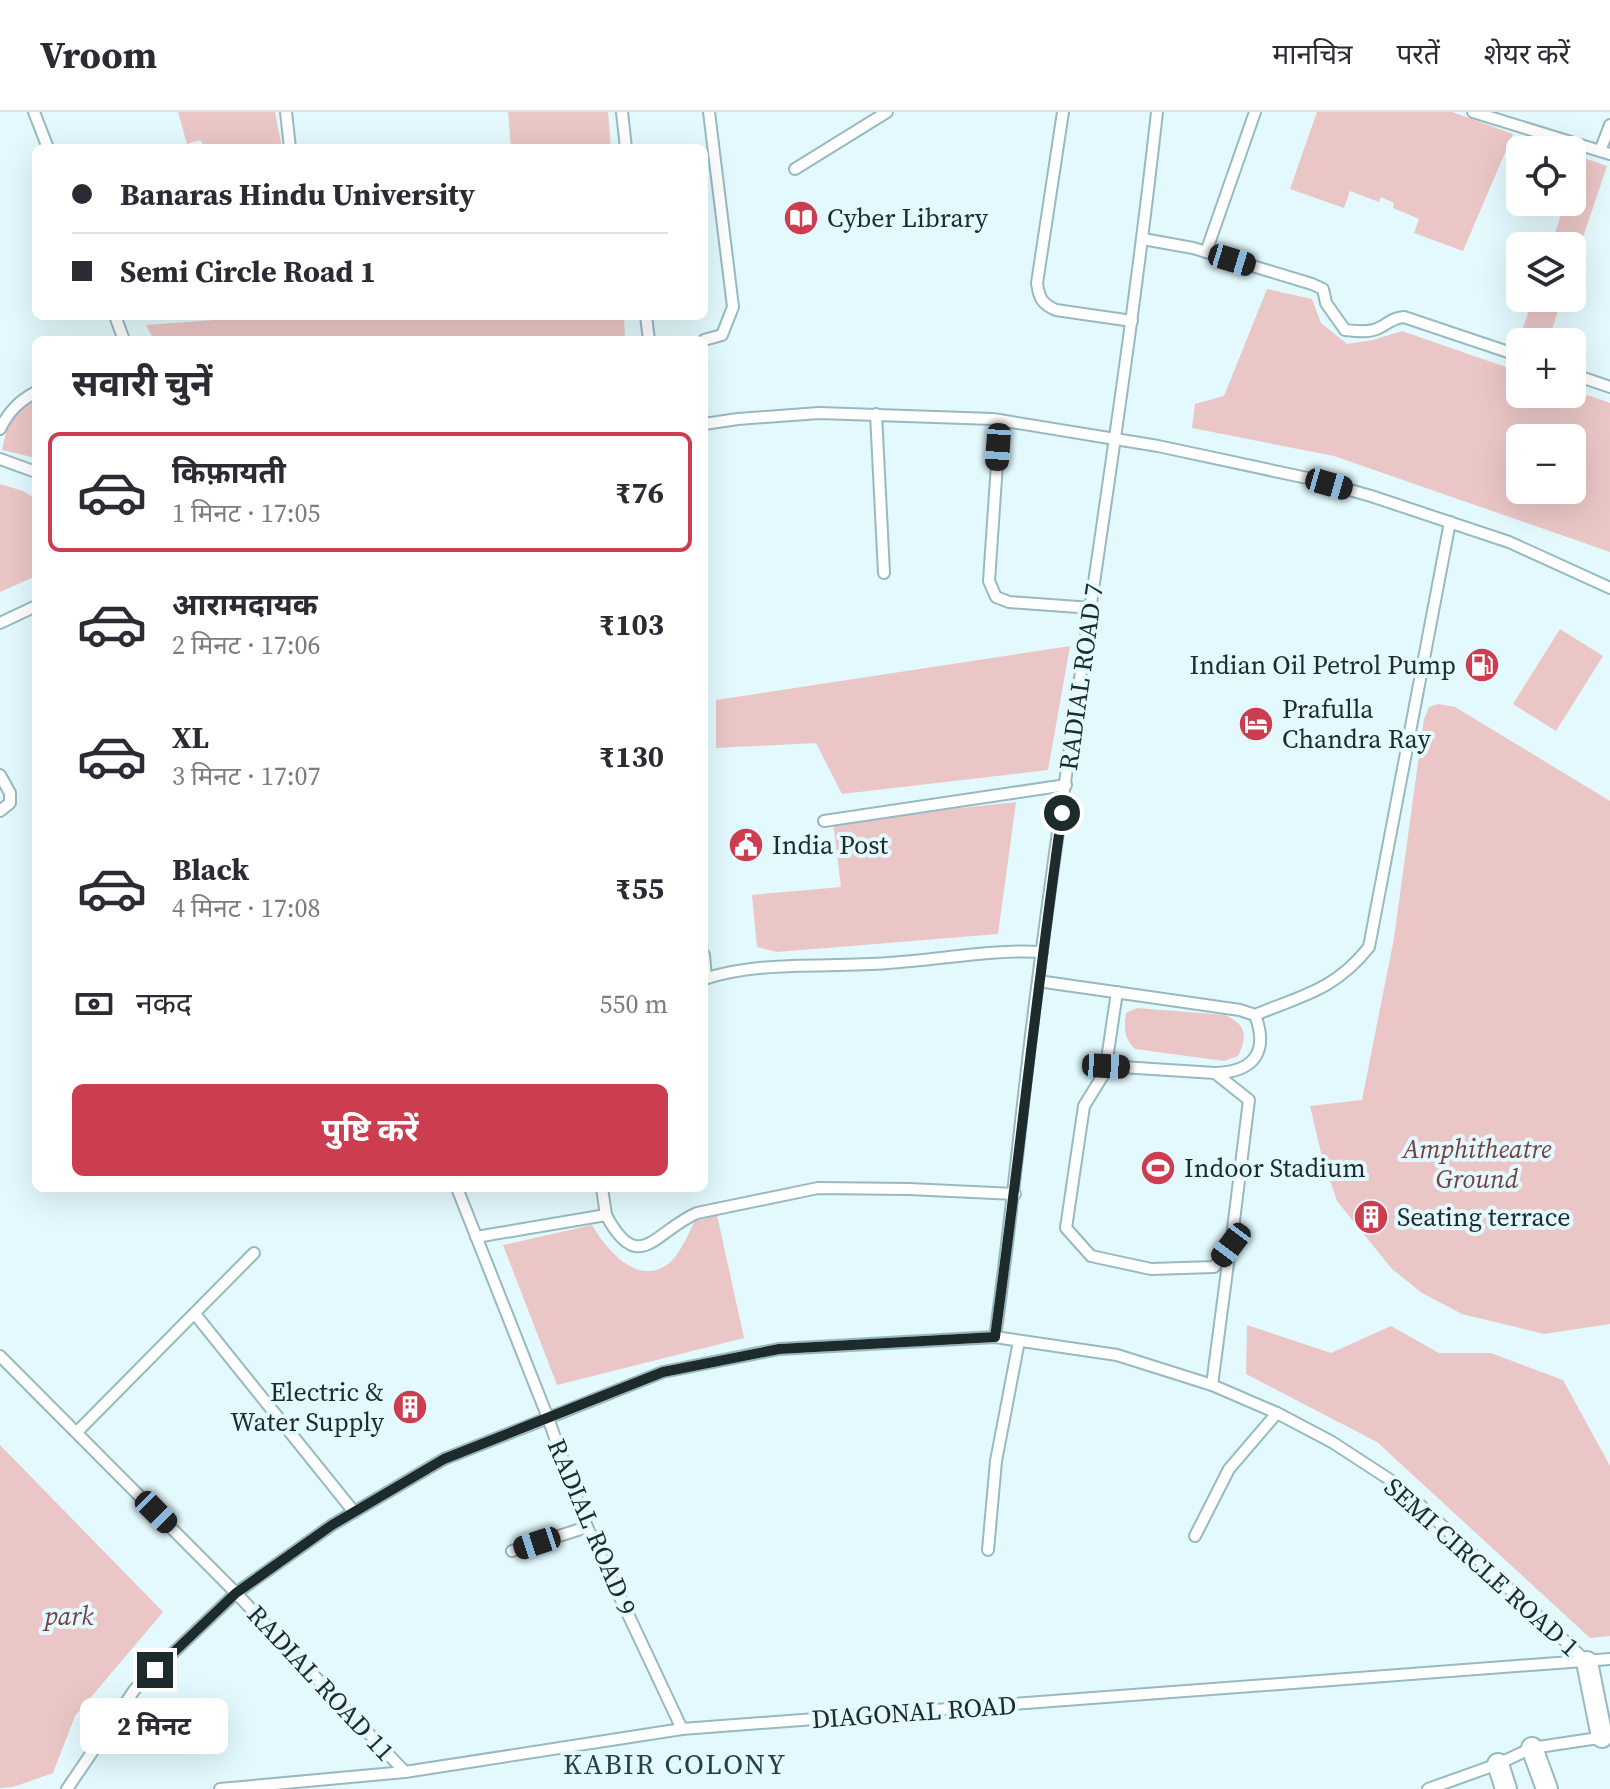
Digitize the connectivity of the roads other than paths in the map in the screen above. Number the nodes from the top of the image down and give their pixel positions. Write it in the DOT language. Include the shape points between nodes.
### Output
graph roads {
  1 [pos="34,112"];
  2 [pos="286,112"];
  3 [pos="622,112"];
  4 [pos="709,112"];
  5 [pos="887,112"];
  6 [pos="1063,112"];
  7 [pos="1157,112"];
  8 [pos="1255,112"];
  9 [pos="1473,112"];
  10 [pos="1610,125"];
  11 [pos="46,144"];
  12 [pos="290,144"];
  13 [pos="626,144"];
  14 [pos="1605,153"];
  15 [pos="795,169"];
  16 [pos="1143,239"];
  17 [pos="1206,252"];
  18 [pos="1132,321"];
  19 [pos="708,339"];
  20 [pos="1506,351"];
  21 [pos="1586,379"];
  22 [pos="1610,387"];
  23 [pos="32,394"];
  24 [pos="876,414"];
  25 [pos="1000,420"];
  26 [pos="708,423"];
  27 [pos="0,429"];
  28 [pos="1113,438"];
  29 [pos="0,459"];
  30 [pos="32,471"];
  31 [pos="1450,522"];
  32 [pos="884,573"];
  33 [pos="1610,588"];
  34 [pos="32,608"];
  35 [pos="1092,608"];
  36 [pos="0,623"];
  37 [pos="0,775"];
  38 [pos="1066,785"];
  39 [pos="0,811"];
  40 [pos="824,821"];
  41 [pos="1042,952"];
  42 [pos="708,977"];
  43 [pos="1038,981"];
  44 [pos="1117,992"];
  45 [pos="1255,1015"];
  46 [pos="1106,1066"];
  47 [pos="1215,1073"];
  48 [pos="459,1192"];
  49 [pos="603,1192"];
  50 [pos="1015,1194"];
  51 [pos="606,1215"];
  52 [pos="476,1237"];
  53 [pos="1231,1245"];
  54 [pos="254,1253"];
  55 [pos="195,1314"];
  56 [pos="995,1337"];
  57 [pos="1019,1341"];
  58 [pos="0,1356"];
  59 [pos="1212,1385"];
  60 [pos="1277,1413"];
  61 [pos="548,1418"];
  62 [pos="77,1432"];
  63 [pos="354,1512"];
  64 [pos="587,1527"];
  65 [pos="1195,1536"];
  66 [pos="988,1550"];
  67 [pos="512,1551"];
  68 [pos="236,1593"];
  69 [pos="1610,1659"];
  70 [pos="1587,1662"];
  71 [pos="682,1729"];
  72 [pos="1606,1736"];
  73 [pos="1532,1748"];
  74 [pos="1498,1764"];
  75 [pos="405,1772"];
  76 [pos="67,1789"];
  77 [pos="220,1789"];
  78 [pos="1428,1789"];
  79 [pos="1506,1789"];
  80 [pos="1547,1789"];
  1 -- 11 [label="lane"];
  2 -- 12 [label="lane"];
  3 -- 13 [label="lane"];
  4 -- 19 [label="lane" via="733,307 722,335"];
  5 -- 15 [label="lane"];
  6 -- 18 [label="lane" via="1039,297 1056,310"];
  7 -- 16 [label="lane, RADIAL ROAD 7"];
  8 -- 17 [label="lane"];
  9 -- 14 [label="lane"];
  10 -- 14 [label="lane"];
  16 -- 17 [label="lane"];
  16 -- 18 [label="lane, RADIAL ROAD 7"];
  17 -- 20 [label="lane" via="1323,289 1345,330 1377,330 1404,317"];
  18 -- 28 [label="lane, RADIAL ROAD 7"];
  21 -- 22 [label="lane"];
  23 -- 27 [label="lane" via="8,413"];
  24 -- 25 [label="lane"];
  24 -- 26 [label="lane" via="819,413"];
  24 -- 32 [label="lane"];
  25 -- 28 [label="lane"];
  25 -- 35 [label="lane" via="989,581 996,597"];
  28 -- 31 [label="lane" via="1307,478"];
  28 -- 35 [label="lane, RADIAL ROAD 7"];
  29 -- 30 [label="lane"];
  31 -- 33 [label="lane" via="1509,542"];
  31 -- 45 [label="lane" via="1369,947 1332,983"];
  34 -- 36 [label="lane"];
  35 -- 38 [label="lane, RADIAL ROAD 7"];
  37 -- 39 [label="lane" via="10,793 10,803"];
  38 -- 40 [label="lane"];
  38 -- 41 [label="lane, RADIAL ROAD 7"];
  41 -- 42 [label="lane" via="742,970"];
  41 -- 43 [label="lane, RADIAL ROAD 7"];
  43 -- 44 [label="lane"];
  43 -- 50 [label="lane, RADIAL ROAD 7"];
  44 -- 45 [label="lane"];
  44 -- 46 [label="lane"];
  45 -- 47 [label="lane" via="1261,1032 1258,1055 1246,1067"];
  46 -- 47 [label="lane"];
  46 -- 53 [label="lane" via="1084,1106 1066,1228 1091,1256 1151,1269 1214,1267"];
  47 -- 53 [label="lane" via="1249,1100"];
  48 -- 52 [label="lane, RADIAL ROAD 9"];
  49 -- 51 [label="lane"];
  50 -- 51 [label="lane" via="818,1188 697,1213 659,1240 639,1247 626,1244"];
  50 -- 56 [label="lane, RADIAL ROAD 7"];
  51 -- 52 [label="lane"];
  52 -- 61 [label="lane, RADIAL ROAD 9"];
  53 -- 59 [label="lane"];
  54 -- 55 [label="lane"];
  55 -- 62 [label="lane"];
  55 -- 63 [label="lane"];
  56 -- 57 [label="lane, SEMI CIRCLE ROAD 1"];
  56 -- 61 [label="lane, SEMI CIRCLE ROAD 1" via="779,1349 663,1372"];
  57 -- 59 [label="lane, SEMI CIRCLE ROAD 1" via="1117,1355"];
  57 -- 66 [label="lane" via="996,1461"];
  58 -- 62 [label="lane, RADIAL ROAD 11"];
  59 -- 60 [label="lane, SEMI CIRCLE ROAD 1"];
  60 -- 65 [label="lane" via="1229,1469"];
  60 -- 70 [label="lane, SEMI CIRCLE ROAD 1" via="1401,1487"];
  61 -- 63 [label="lane, SEMI CIRCLE ROAD 1" via="444,1459"];
  61 -- 64 [label="lane, RADIAL ROAD 9"];
  62 -- 68 [label="lane, RADIAL ROAD 11"];
  63 -- 68 [label="lane, SEMI CIRCLE ROAD 1"];
  64 -- 67 [label="lane"];
  64 -- 71 [label="lane, RADIAL ROAD 9"];
  68 -- 75 [label="lane, RADIAL ROAD 11"];
  68 -- 76 [label="lane, SEMI CIRCLE ROAD 1" via="135,1689"];
  69 -- 70 [label="lane, DIAGONAL ROAD"];
  70 -- 71 [label="lane, DIAGONAL ROAD"];
  70 -- 72 [label="street"];
  71 -- 75 [label="lane, DIAGONAL ROAD"];
  72 -- 73 [label="lane"];
  73 -- 74 [label="lane"];
  73 -- 80 [label="street"];
  74 -- 78 [label="lane"];
  74 -- 79 [label="street"];
  75 -- 77 [label="lane, DIAGONAL ROAD"];
}
